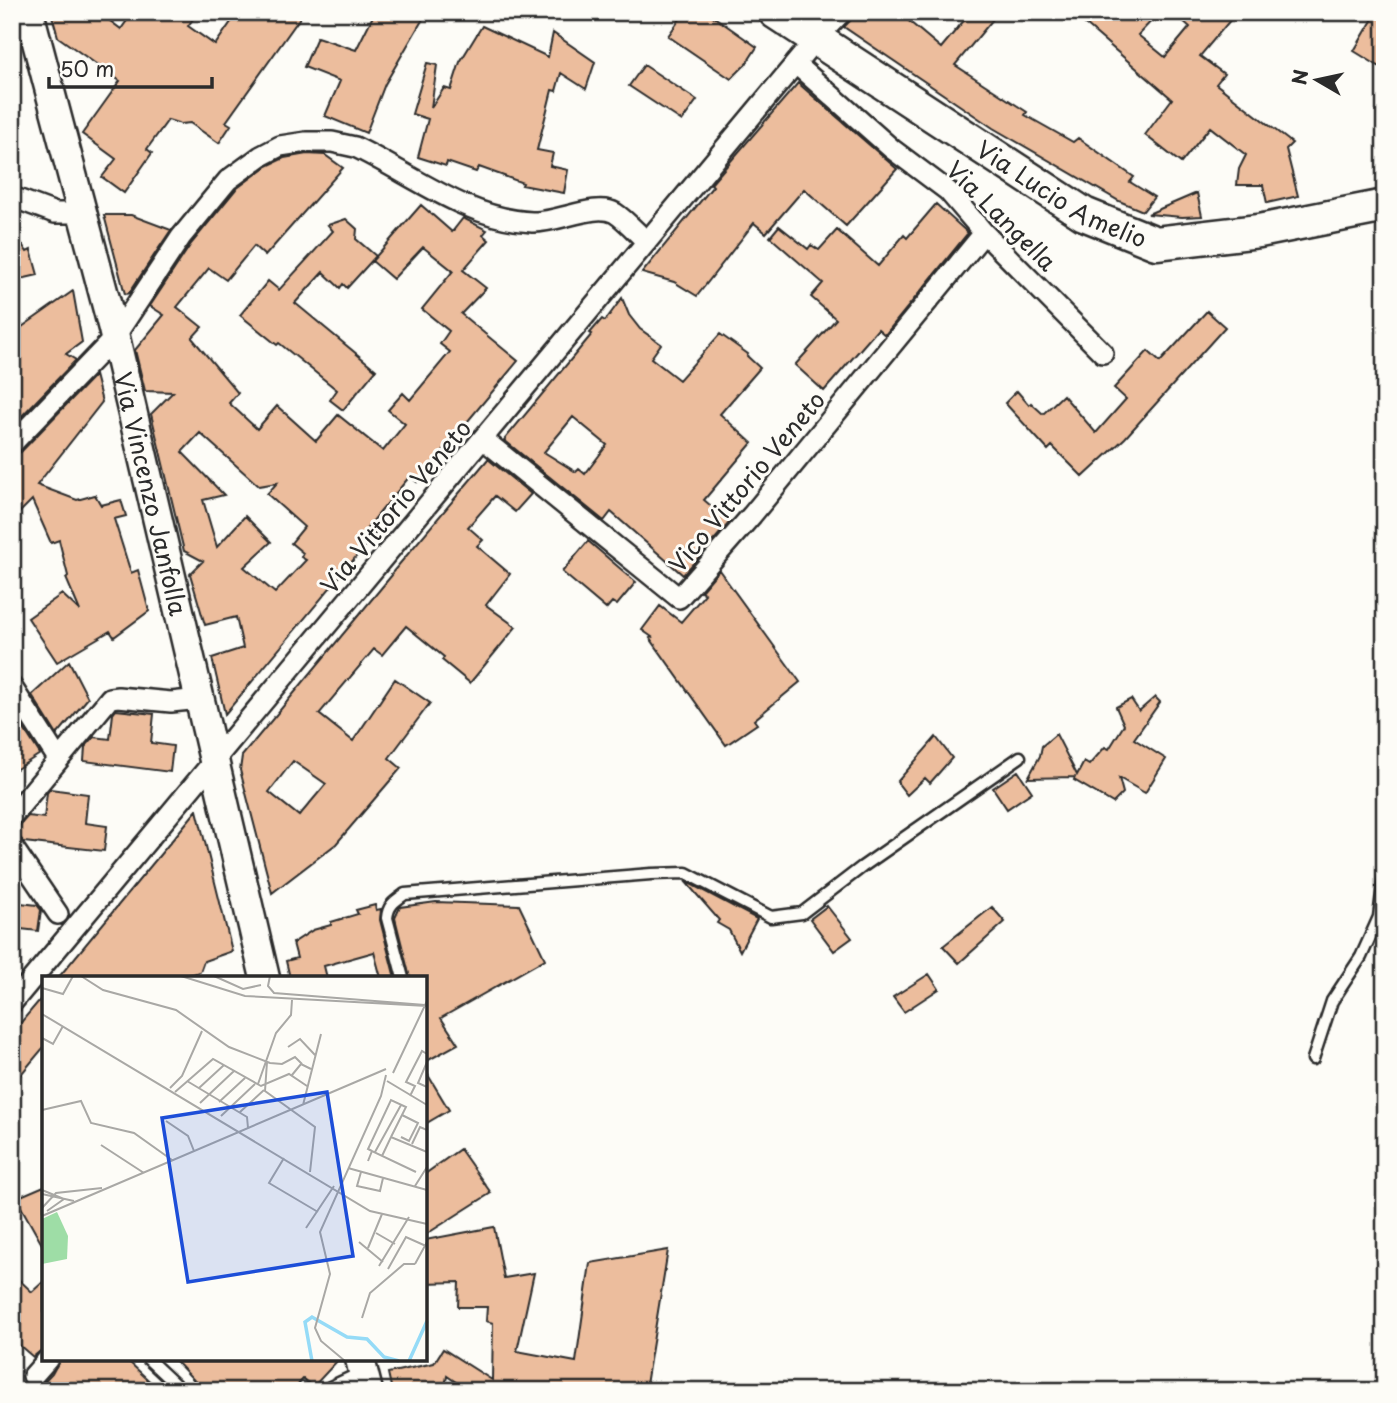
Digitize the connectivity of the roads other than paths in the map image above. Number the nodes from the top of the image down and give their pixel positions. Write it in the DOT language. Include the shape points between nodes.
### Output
graph roads {
  1 [pos="29,12"];
  2 [pos="775,12"];
  3 [pos="842,12"];
  4 [pos="805,52"];
  5 [pos="12,197"];
  6 [pos="1385,206"];
  7 [pos="81,213"];
  8 [pos="984,233"];
  9 [pos="647,242"];
  10 [pos="114,338"];
  11 [pos="1103,353"];
  12 [pos="482,439"];
  13 [pos="12,444"];
  14 [pos="12,687"];
  15 [pos="200,699"];
  16 [pos="1020,757"];
  17 [pos="58,759"];
  18 [pos="215,760"];
  19 [pos="12,816"];
  20 [pos="12,846"];
  21 [pos="1385,870"];
  22 [pos="58,914"];
  23 [pos="265,976"];
  24 [pos="402,976"];
  25 [pos="12,1003"];
  26 [pos="1312,1059"];
  27 [pos="46,1361"];
  28 [pos="150,1361"];
  29 [pos="364,1375"];
  30 [pos="33,1376"];
  31 [pos="182,1391"];
  32 [pos="332,1391"];
  1 -- 7 [label="main road, Via Vincenzo Janfolla"];
  2 -- 4 [label="main road, Via Lucio Amelio"];
  3 -- 4 [label="street, Via Vittorio Veneto"];
  4 -- 6 [label="main road, Via Lucio Amelio" via="1084,214 1156,243 1259,231"];
  4 -- 8 [label="street, Via Langella" via="892,149 948,191"];
  4 -- 9 [label="street, Via Vittorio Veneto"];
  5 -- 7 [label="street" via="55,213"];
  7 -- 10 [label="main road, Via Vincenzo Janfolla"];
  8 -- 11 [label="street, Via Langella"];
  8 -- 12 [label="street, Vico Vittorio Veneto" via="679,598"];
  9 -- 10 [label="street" via="615,213 597,208 551,222 488,216 355,147 332,142 279,146 228,180 209,202"];
  9 -- 12 [label="street, Via Vittorio Veneto"];
  10 -- 13 [label="street"];
  10 -- 15 [label="main road, Via Vincenzo Janfolla"];
  12 -- 18 [label="street, Via Vittorio Veneto"];
  14 -- 17 [label="street"];
  15 -- 17 [label="street" via="110,698"];
  15 -- 18 [label="main road, Via Vincenzo Janfolla"];
  16 -- 24 [label="lane" via="802,913 771,917 686,873 405,894 387,910"];
  17 -- 19 [label="street"];
  18 -- 23 [label="main road, Via Vincenzo Janfolla"];
  18 -- 25 [label="street, Via Vittorio Veneto"];
  20 -- 22 [label="street"];
  21 -- 26 [label="lane" via="1379,917 1361,957 1332,1001"];
  27 -- 30 [label="street"];
  28 -- 31 [label="lane"];
  29 -- 32 [label="street"];
}
